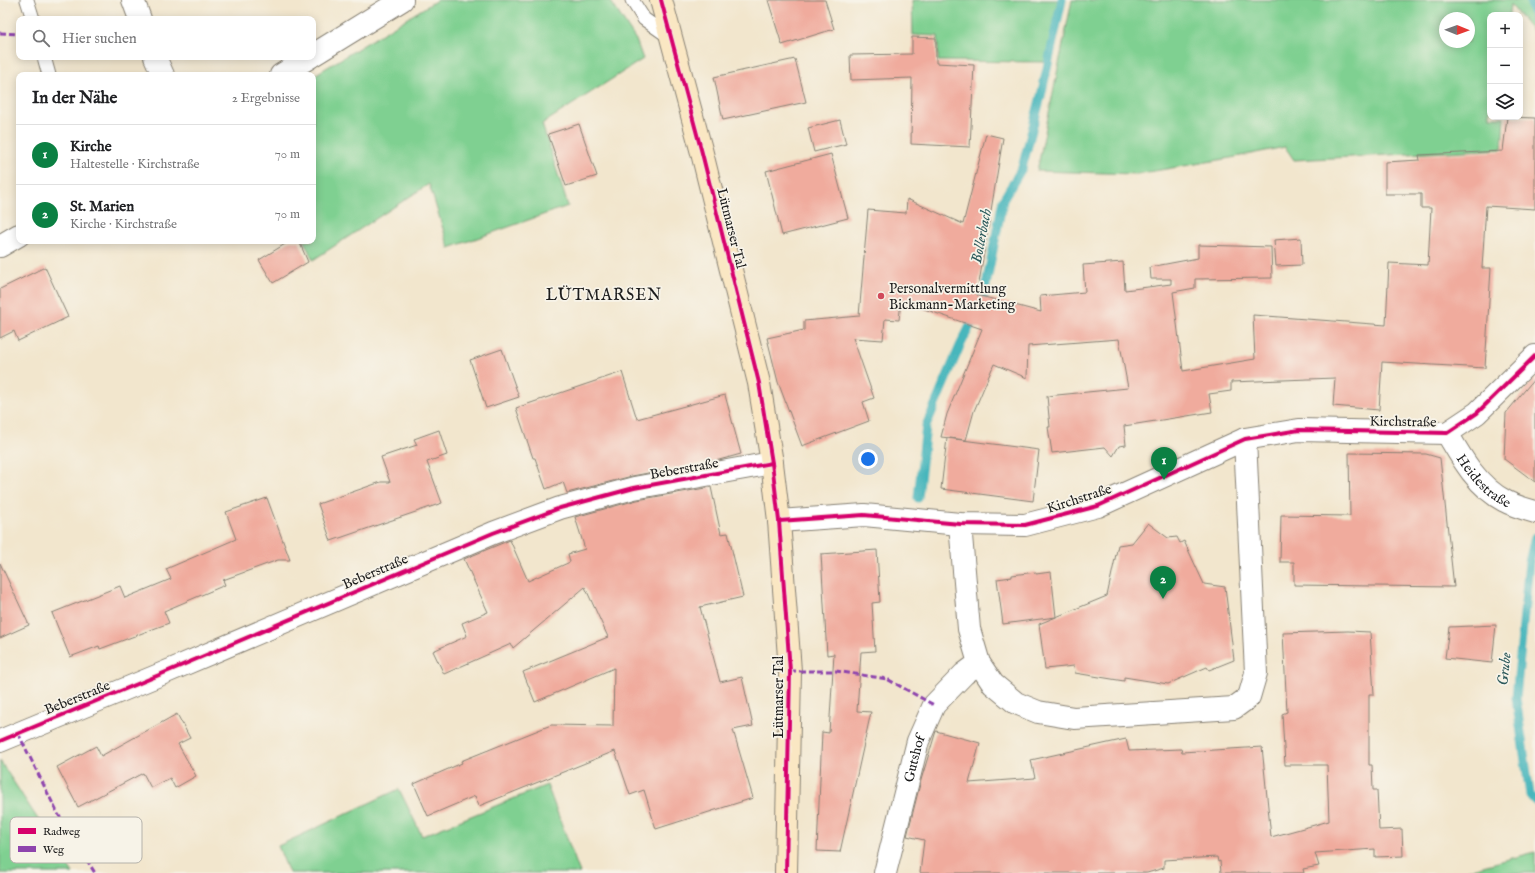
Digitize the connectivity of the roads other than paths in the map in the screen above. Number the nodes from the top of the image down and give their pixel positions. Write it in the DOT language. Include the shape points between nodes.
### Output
graph roads {
  1 [pos="27,0"];
  2 [pos="133,0"];
  3 [pos="402,0"];
  4 [pos="632,0"];
  5 [pos="661,0"];
  6 [pos="32,16"];
  7 [pos="139,16"];
  8 [pos="671,38"];
  9 [pos="316,53"];
  10 [pos="45,60"];
  11 [pos="157,60"];
  12 [pos="305,60"];
  13 [pos="48,72"];
  14 [pos="162,72"];
  15 [pos="286,72"];
  16 [pos="16,237"];
  17 [pos="0,246"];
  18 [pos="1535,356"];
  19 [pos="1446,433"];
  20 [pos="1245,439"];
  21 [pos="772,463"];
  22 [pos="1530,510"];
  23 [pos="780,521"];
  24 [pos="960,524"];
  25 [pos="979,663"];
  26 [pos="0,741"];
  27 [pos="786,873"];
  28 [pos="885,873"];
  1 -- 6 [label="lane"];
  2 -- 7 [label="street"];
  3 -- 9 [label="street"];
  4 -- 8 [label="lane" via="644,19"];
  5 -- 8 [label="main road, Lütmarser Tal"];
  8 -- 21 [label="main road, Lütmarser Tal" via="759,383"];
  10 -- 13 [label="lane"];
  11 -- 14 [label="street"];
  12 -- 15 [label="street"];
  16 -- 17 [label="street"];
  18 -- 19 [label="street, Kirchstraße" via="1477,413"];
  19 -- 20 [label="street, Kirchstraße" via="1299,430"];
  19 -- 22 [label="street, Heidestraße" via="1466,465 1486,488 1506,502"];
  20 -- 24 [label="street, Kirchstraße" via="1098,506 1026,525"];
  20 -- 25 [label="street" via="1256,673 1249,696 1234,708 1074,718 1038,712 1016,703 993,684"];
  21 -- 23 [label="main road, Lütmarser Tal"];
  21 -- 26 [label="street, Beberstraße" via="634,488 560,508 493,533"];
  23 -- 24 [label="street, Kirchstraße" via="864,514"];
  23 -- 27 [label="main road, Lütmarser Tal" via="790,671"];
  24 -- 25 [label="street" via="969,629"];
  25 -- 28 [label="street, Gutshof" via="964,674 934,705 918,740"];
}
